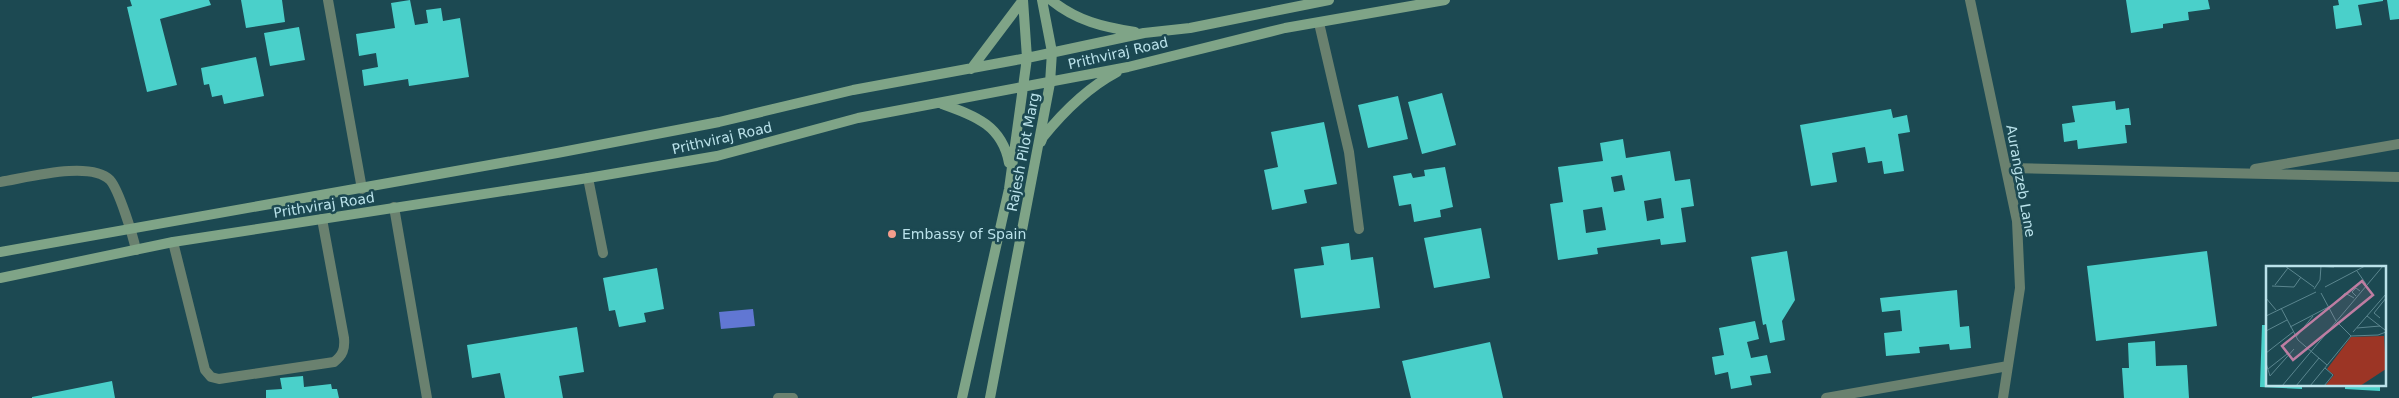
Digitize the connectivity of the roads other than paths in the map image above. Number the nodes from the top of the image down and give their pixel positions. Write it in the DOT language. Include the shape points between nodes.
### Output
graph roads {
  1 [pos="328,0"];
  2 [pos="1023,0"];
  3 [pos="1042,0"];
  4 [pos="1051,0"];
  5 [pos="1329,0"];
  6 [pos="1445,0"];
  7 [pos="1970,0"];
  8 [pos="1319,22"];
  9 [pos="1144,33"];
  10 [pos="1052,52"];
  11 [pos="1027,58"];
  12 [pos="1128,66"];
  13 [pos="971,69"];
  14 [pos="1050,83"];
  15 [pos="1023,88"];
  16 [pos="940,103"];
  17 [pos="2399,144"];
  18 [pos="1036,155"];
  19 [pos="2007,168"];
  20 [pos="2232,173"];
  21 [pos="2399,177"];
  22 [pos="588,178"];
  23 [pos="0,182"];
  24 [pos="362,189"];
  25 [pos="1009,189"];
  26 [pos="394,207"];
  27 [pos="322,219"];
  28 [pos="131,228"];
  29 [pos="1359,229"];
  30 [pos="172,242"];
  31 [pos="136,250"];
  32 [pos="0,252"];
  33 [pos="603,253"];
  34 [pos="0,278"];
  35 [pos="2008,366"];
  36 [pos="427,398"];
  37 [pos="778,398"];
  38 [pos="792,398"];
  39 [pos="962,398"];
  40 [pos="990,398"];
  41 [pos="1826,398"];
  42 [pos="2003,398"];
  1 -- 24 [label="street"];
  2 -- 11 [label="main road, Rajesh Pilot Marg"];
  2 -- 13 [label="main road"];
  3 -- 10 [label="main road, Rajesh Pilot Marg"];
  4 -- 9 [label="main road" via="1062,9 1096,25"];
  5 -- 9 [label="main road, Prithviraj Road" via="1190,28"];
  6 -- 8 [label="main road, Prithviraj Road"];
  7 -- 19 [label="street, Aurangzeb Lane"];
  8 -- 12 [label="main road, Prithviraj Road"];
  8 -- 29 [label="street" via="1349,152"];
  9 -- 10 [label="main road, Prithviraj Road"];
  10 -- 11 [label="main road, Prithviraj Road"];
  10 -- 14 [label="main road, Rajesh Pilot Marg"];
  11 -- 13 [label="main road, Prithviraj Road"];
  11 -- 15 [label="main road, Rajesh Pilot Marg"];
  12 -- 14 [label="main road, Prithviraj Road"];
  12 -- 18 [label="main road" via="1072,104 1043,137"];
  13 -- 24 [label="main road, Prithviraj Road" via="853,90 720,122"];
  14 -- 15 [label="main road, Prithviraj Road"];
  14 -- 18 [label="main road, Rajesh Pilot Marg"];
  15 -- 16 [label="main road, Prithviraj Road"];
  15 -- 25 [label="main road, Rajesh Pilot Marg"];
  16 -- 22 [label="main road, Prithviraj Road" via="858,118 717,156"];
  16 -- 25 [label="main road" via="976,116 1002,139 1010,168"];
  17 -- 20 [label="street"];
  18 -- 40 [label="main road, Rajesh Pilot Marg"];
  19 -- 20 [label="street"];
  19 -- 35 [label="street, Aurangzeb Lane" via="2017,221 2020,288"];
  20 -- 21 [label="street"];
  22 -- 26 [label="main road, Prithviraj Road"];
  22 -- 33 [label="street"];
  23 -- 28 [label="street" via="81,169 101,175 110,181"];
  24 -- 28 [label="main road, Prithviraj Road"];
  25 -- 39 [label="main road, Rajesh Pilot Marg"];
  26 -- 27 [label="main road, Prithviraj Road"];
  26 -- 36 [label="street"];
  27 -- 30 [label="main road, Prithviraj Road"];
  27 -- 30 [label="street" via="345,348 334,362 219,379 212,377 205,370"];
  28 -- 31 [label="street"];
  28 -- 32 [label="main road, Prithviraj Road"];
  30 -- 31 [label="main road, Prithviraj Road"];
  31 -- 34 [label="main road, Prithviraj Road"];
  35 -- 41 [label="street"];
  35 -- 42 [label="street, Aurangzeb Lane"];
  37 -- 38 [label="street"];
}
